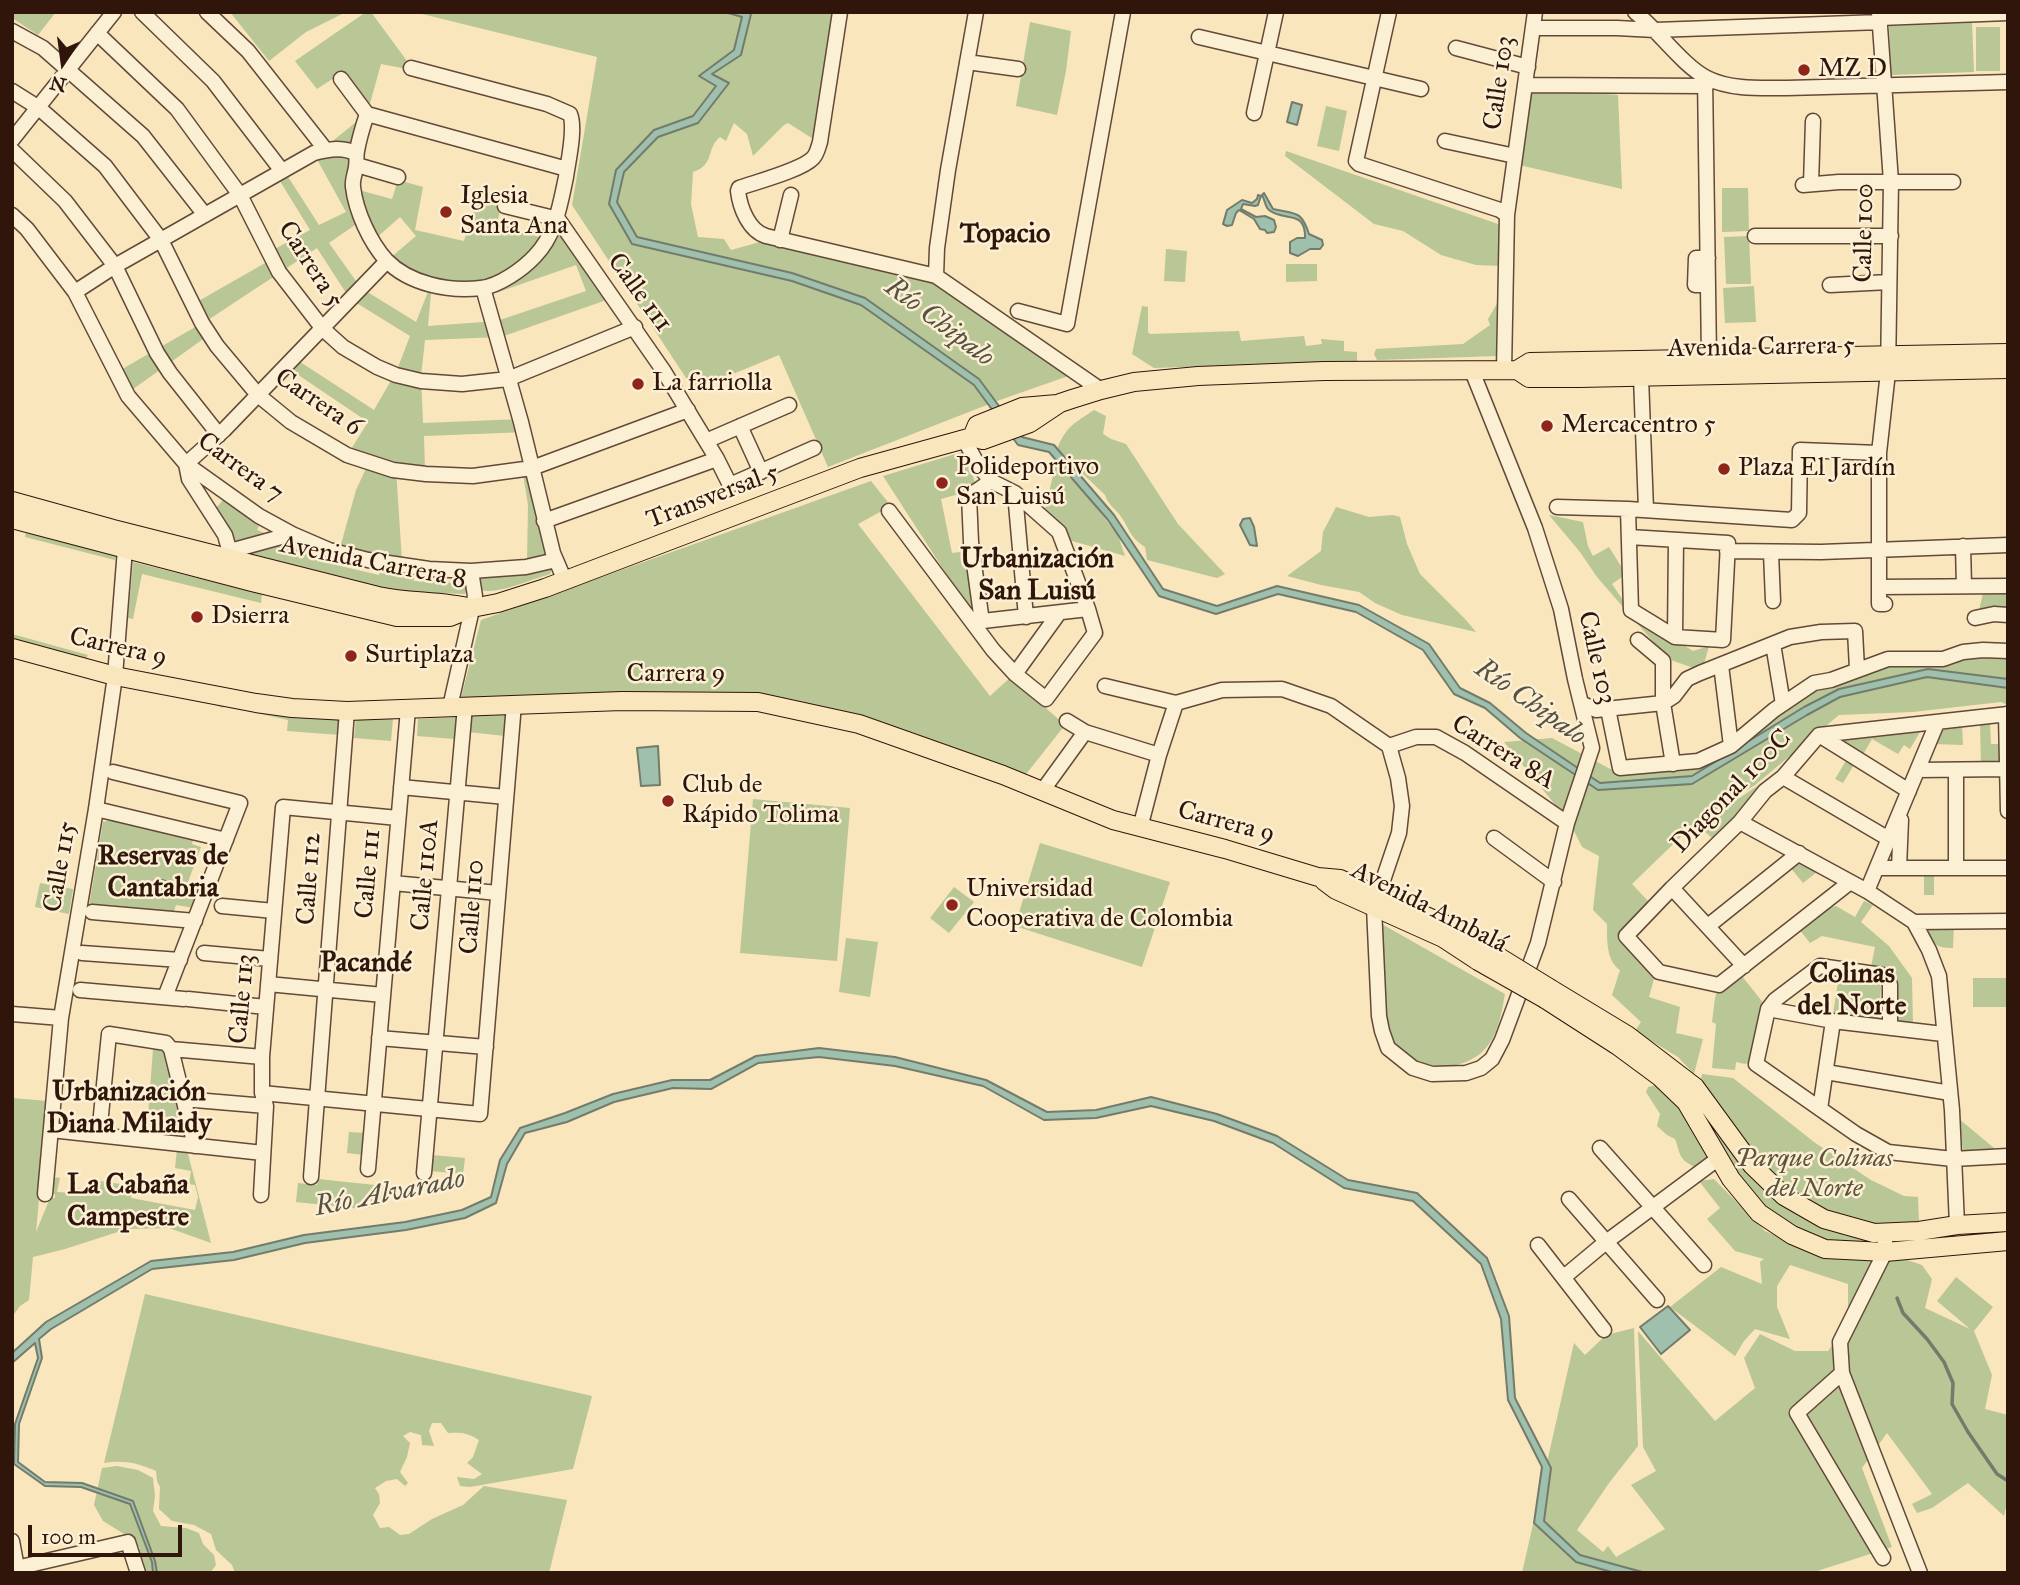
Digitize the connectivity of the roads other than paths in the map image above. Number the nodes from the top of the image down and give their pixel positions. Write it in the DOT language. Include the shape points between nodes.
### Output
graph roads {
  1 [pos="114,12"];
  2 [pos="142,12"];
  3 [pos="207,12"];
  4 [pos="840,12"];
  5 [pos="976,12"];
  6 [pos="1124,12"];
  7 [pos="1276,12"];
  8 [pos="1389,12"];
  9 [pos="1535,12"];
  10 [pos="1635,12"];
  11 [pos="2008,13"];
  12 [pos="1880,17"];
  13 [pos="1745,20"];
  14 [pos="1533,28"];
  15 [pos="1655,30"];
  16 [pos="12,31"];
  17 [pos="97,33"];
  18 [pos="1199,37"];
  19 [pos="1456,48"];
  20 [pos="1267,53"];
  21 [pos="967,62"];
  22 [pos="1523,66"];
  23 [pos="411,68"];
  24 [pos="68,69"];
  25 [pos="1018,69"];
  26 [pos="1374,78"];
  27 [pos="341,79"];
  28 [pos="1706,82"];
  29 [pos="2008,82"];
  30 [pos="1885,84"];
  31 [pos="1525,85"];
  32 [pos="1421,89"];
  33 [pos="12,91"];
  34 [pos="39,108"];
  35 [pos="1254,113"];
  36 [pos="367,114"];
  37 [pos="1813,121"];
  38 [pos="12,140"];
  39 [pos="1446,141"];
  40 [pos="325,149"];
  41 [pos="12,150"];
  42 [pos="1515,156"];
  43 [pos="356,160"];
  44 [pos="567,169"];
  45 [pos="282,171"];
  46 [pos="398,177"];
  47 [pos="1891,182"];
  48 [pos="1953,182"];
  49 [pos="240,195"];
  50 [pos="791,195"];
  51 [pos="505,206"];
  52 [pos="1504,212"];
  53 [pos="12,215"];
  54 [pos="205,215"];
  55 [pos="558,219"];
  56 [pos="1755,236"];
  57 [pos="1891,236"];
  58 [pos="161,240"];
  59 [pos="780,240"];
  60 [pos="387,261"];
  61 [pos="116,266"];
  62 [pos="936,276"];
  63 [pos="1889,282"];
  64 [pos="1830,285"];
  65 [pos="483,288"];
  66 [pos="75,292"];
  67 [pos="1018,311"];
  68 [pos="635,327"];
  69 [pos="323,329"];
  70 [pos="2008,353"];
  71 [pos="1709,358"];
  72 [pos="1888,363"];
  73 [pos="2008,369"];
  74 [pos="1511,370"];
  75 [pos="1472,371"];
  76 [pos="1642,377"];
  77 [pos="508,379"];
  78 [pos="1101,390"];
  79 [pos="258,395"];
  80 [pos="1060,403"];
  81 [pos="789,405"];
  82 [pos="688,410"];
  83 [pos="740,426"];
  84 [pos="219,435"];
  85 [pos="974,435"];
  86 [pos="706,441"];
  87 [pos="814,448"];
  88 [pos="1879,453"];
  89 [pos="717,459"];
  90 [pos="186,464"];
  91 [pos="532,468"];
  92 [pos="761,472"];
  93 [pos="991,481"];
  94 [pos="223,492"];
  95 [pos="1015,493"];
  96 [pos="12,501"];
  97 [pos="1557,508"];
  98 [pos="208,509"];
  99 [pos="1628,509"];
  100 [pos="1646,510"];
  101 [pos="890,512"];
  102 [pos="12,519"];
  103 [pos="544,521"];
  104 [pos="292,534"];
  105 [pos="1629,537"];
  106 [pos="1676,540"];
  107 [pos="2008,545"];
  108 [pos="1963,546"];
  109 [pos="1727,547"];
  110 [pos="125,549"];
  111 [pos="1880,549"];
  112 [pos="1771,553"];
  113 [pos="231,555"];
  114 [pos="556,560"];
  115 [pos="471,571"];
  116 [pos="565,581"];
  117 [pos="1964,586"];
  118 [pos="2008,586"];
  119 [pos="1879,587"];
  120 [pos="1773,601"];
  121 [pos="1885,604"];
  122 [pos="472,608"];
  123 [pos="1088,609"];
  124 [pos="1059,613"];
  125 [pos="2008,615"];
  126 [pos="1027,617"];
  127 [pos="1975,618"];
  128 [pos="977,622"];
  129 [pos="1675,637"];
  130 [pos="1638,640"];
  131 [pos="1773,644"];
  132 [pos="12,648"];
  133 [pos="2008,651"];
  134 [pos="1721,665"];
  135 [pos="1857,669"];
  136 [pos="1014,674"];
  137 [pos="115,676"];
  138 [pos="1105,686"];
  139 [pos="1176,703"];
  140 [pos="1581,703"];
  141 [pos="1663,703"];
  142 [pos="514,704"];
  143 [pos="1783,704"];
  144 [pos="457,707"];
  145 [pos="408,709"];
  146 [pos="1608,709"];
  147 [pos="347,711"];
  148 [pos="2007,714"];
  149 [pos="1068,721"];
  150 [pos="1937,723"];
  151 [pos="1085,732"];
  152 [pos="1819,736"];
  153 [pos="1388,746"];
  154 [pos="1731,746"];
  155 [pos="1159,755"];
  156 [pos="1673,764"];
  157 [pos="2007,769"];
  158 [pos="1918,770"];
  159 [pos="1956,770"];
  160 [pos="113,772"];
  161 [pos="1783,777"];
  162 [pos="401,787"];
  163 [pos="1043,790"];
  164 [pos="1909,791"];
  165 [pos="458,792"];
  166 [pos="506,797"];
  167 [pos="96,809"];
  168 [pos="2008,811"];
  169 [pos="339,812"];
  170 [pos="1901,813"];
  171 [pos="398,818"];
  172 [pos="1740,822"];
  173 [pos="1567,823"];
  174 [pos="1140,828"];
  175 [pos="1494,838"];
  176 [pos="1889,839"];
  177 [pos="226,840"];
  178 [pos="1799,853"];
  179 [pos="1877,868"];
  180 [pos="1899,868"];
  181 [pos="1956,868"];
  182 [pos="2008,868"];
  183 [pos="1318,877"];
  184 [pos="1554,882"];
  185 [pos="393,883"];
  186 [pos="1849,883"];
  187 [pos="449,888"];
  188 [pos="1672,888"];
  189 [pos="1867,891"];
  190 [pos="498,893"];
  191 [pos="1376,901"];
  192 [pos="222,906"];
  193 [pos="274,911"];
  194 [pos="92,912"];
  195 [pos="195,920"];
  196 [pos="2008,921"];
  197 [pos="1914,922"];
  198 [pos="1708,926"];
  199 [pos="82,953"];
  200 [pos="204,953"];
  201 [pos="180,960"];
  202 [pos="271,960"];
  203 [pos="1744,966"];
  204 [pos="268,984"];
  205 [pos="80,990"];
  206 [pos="326,990"];
  207 [pos="1548,994"];
  208 [pos="383,995"];
  209 [pos="165,998"];
  210 [pos="266,1007"];
  211 [pos="1768,1009"];
  212 [pos="12,1014"];
  213 [pos="61,1018"];
  214 [pos="1833,1021"];
  215 [pos="1891,1028"];
  216 [pos="1943,1034"];
  217 [pos="379,1038"];
  218 [pos="435,1043"];
  219 [pos="486,1047"];
  220 [pos="171,1049"];
  221 [pos="262,1057"];
  222 [pos="1826,1072"];
  223 [pos="1950,1093"];
  224 [pos="317,1098"];
  225 [pos="183,1099"];
  226 [pos="264,1100"];
  227 [pos="373,1103"];
  228 [pos="429,1109"];
  229 [pos="1820,1109"];
  230 [pos="51,1130"];
  231 [pos="99,1135"];
  232 [pos="195,1146"];
  233 [pos="1600,1148"];
  234 [pos="263,1153"];
  235 [pos="2008,1156"];
  236 [pos="1719,1158"];
  237 [pos="1953,1159"];
  238 [pos="368,1169"];
  239 [pos="424,1173"];
  240 [pos="311,1177"];
  241 [pos="45,1194"];
  242 [pos="261,1195"];
  243 [pos="1569,1199"];
  244 [pos="1653,1206"];
  245 [pos="2008,1222"];
  246 [pos="1957,1226"];
  247 [pos="1886,1232"];
  248 [pos="2008,1241"];
  249 [pos="1606,1242"];
  250 [pos="1538,1245"];
  251 [pos="1885,1252"];
  252 [pos="1704,1265"];
  253 [pos="1564,1277"];
  254 [pos="1657,1300"];
  255 [pos="1604,1330"];
  256 [pos="1842,1373"];
  257 [pos="12,1541"];
  258 [pos="1884,1558"];
  259 [pos="16,1570"];
  260 [pos="138,1573"];
  261 [pos="1920,1573"];
  1 -- 17 [label="street"];
  2 -- 45 [label="street" via="213,80"];
  3 -- 40 [label="street" via="253,58"];
  4 -- 59 [label="street" via="820,142 813,157 738,190 752,229"];
  5 -- 21 [label="street"];
  6 -- 67 [label="street" via="1067,324"];
  7 -- 20 [label="street"];
  8 -- 26 [label="street"];
  9 -- 14 [label="street, Calle 103"];
  10 -- 15 [label="street"];
  11 -- 12 [label="street"];
  12 -- 13 [label="street"];
  12 -- 30 [label="street, Calle 100"];
  13 -- 15 [label="street"];
  14 -- 15 [label="street"];
  14 -- 22 [label="street, Calle 103"];
  15 -- 28 [label="street"];
  16 -- 24 [label="street"];
  17 -- 24 [label="street"];
  17 -- 49 [label="street, Carrera 5" via="177,109"];
  18 -- 20 [label="street"];
  19 -- 22 [label="street"];
  20 -- 26 [label="street"];
  20 -- 35 [label="street"];
  21 -- 25 [label="street"];
  21 -- 62 [label="street"];
  22 -- 31 [label="street, Calle 103"];
  23 -- 44 [label="street" via="566,111 572,117"];
  24 -- 34 [label="street"];
  24 -- 54 [label="street" via="144,136"];
  26 -- 32 [label="street"];
  26 -- 52 [label="street" via="1356,161"];
  27 -- 36 [label="street"];
  28 -- 30 [label="street" via="1752,88"];
  28 -- 31 [label="street"];
  28 -- 71 [label="street" via="1702,285"];
  29 -- 30 [label="street"];
  30 -- 47 [label="street, Calle 100"];
  31 -- 42 [label="street, Calle 103"];
  33 -- 34 [label="street, Carrera 6"];
  34 -- 38 [label="street"];
  34 -- 58 [label="street, Carrera 6" via="106,166"];
  36 -- 43 [label="street"];
  36 -- 44 [label="street"];
  37 -- 47 [label="street" via="1807,185"];
  39 -- 42 [label="street"];
  40 -- 43 [label="street" via="350,150"];
  40 -- 45 [label="street"];
  41 -- 61 [label="street" via="65,201"];
  42 -- 52 [label="street, Calle 103"];
  43 -- 46 [label="street"];
  43 -- 60 [label="street" via="352,184 361,214"];
  44 -- 55 [label="street"];
  45 -- 49 [label="street"];
  47 -- 48 [label="street"];
  47 -- 57 [label="street, Calle 100"];
  49 -- 54 [label="street"];
  49 -- 69 [label="street, Carrera 5" via="279,272"];
  50 -- 59 [label="street"];
  51 -- 55 [label="street"];
  52 -- 74 [label="street, Calle 103"];
  53 -- 66 [label="street, Carrera 7"];
  54 -- 58 [label="street"];
  55 -- 65 [label="street" via="537,255 515,274"];
  55 -- 68 [label="street, Calle 111"];
  56 -- 57 [label="street"];
  57 -- 63 [label="street, Calle 100"];
  58 -- 61 [label="street"];
  58 -- 79 [label="street, Carrera 6" via="202,323"];
  59 -- 62 [label="street"];
  60 -- 65 [label="street" via="428,284"];
  60 -- 69 [label="street"];
  61 -- 66 [label="street"];
  61 -- 84 [label="street" via="157,353"];
  62 -- 78 [label="street"];
  63 -- 64 [label="street"];
  63 -- 72 [label="street, Calle 100"];
  65 -- 77 [label="street"];
  66 -- 90 [label="street, Carrera 7" via="128,396"];
  68 -- 77 [label="street, Carrera 5"];
  68 -- 82 [label="street, Calle 111"];
  69 -- 77 [label="street, Carrera 5" via="343,347 396,375 462,384"];
  69 -- 79 [label="street"];
  70 -- 72 [label="main road, Avenida Carrera 5"];
  71 -- 72 [label="main road, Avenida Carrera 5"];
  71 -- 74 [label="main road, Avenida Carrera 5" via="1530,362"];
  72 -- 73 [label="main road, Avenida Carrera 5"];
  72 -- 76 [label="main road, Avenida Carrera 5"];
  72 -- 88 [label="street, Calle 100"];
  74 -- 75 [label="main road, Avenida Carrera 5"];
  74 -- 76 [label="main road, Avenida Carrera 5" via="1529,377"];
  75 -- 78 [label="main road, Avenida Carrera 5" via="1198,376"];
  75 -- 140 [label="street, Calle 103" via="1542,551 1561,609"];
  76 -- 100 [label="street"];
  77 -- 91 [label="street"];
  78 -- 80 [label="main road, Transversal 5"];
  79 -- 84 [label="street"];
  79 -- 91 [label="street, Carrera 6" via="336,449 393,470 472,476"];
  80 -- 85 [label="main road, Transversal 5" via="1030,423"];
  80 -- 85 [label="main road, Transversal 5" via="1022,407"];
  81 -- 83 [label="street"];
  82 -- 86 [label="street, Calle 111"];
  82 -- 91 [label="street, Carrera 6"];
  83 -- 86 [label="street"];
  83 -- 92 [label="street"];
  84 -- 90 [label="street"];
  85 -- 93 [label="street" via="978,465"];
  85 -- 116 [label="main road, Transversal 5" via="860,468"];
  86 -- 89 [label="street, Calle 111"];
  87 -- 92 [label="street"];
  88 -- 100 [label="street" via="1800,450 1799,513 1792,520"];
  88 -- 111 [label="street, Calle 100"];
  89 -- 92 [label="street, Calle 111" via="730,485"];
  89 -- 103 [label="street"];
  90 -- 94 [label="street, Carrera 7"];
  90 -- 98 [label="street" via="189,479"];
  91 -- 103 [label="street"];
  93 -- 95 [label="street"];
  93 -- 128 [label="street" via="969,496"];
  94 -- 98 [label="street"];
  94 -- 104 [label="street, Carrera 7"];
  95 -- 123 [label="street" via="1059,533"];
  95 -- 126 [label="street"];
  96 -- 113 [label="main road, Avenida Carrera 8"];
  97 -- 99 [label="street"];
  98 -- 113 [label="street" via="225,535"];
  99 -- 100 [label="street"];
  99 -- 105 [label="street"];
  101 -- 128 [label="street"];
  102 -- 110 [label="main road, Avenida Carrera 8"];
  103 -- 114 [label="street"];
  104 -- 113 [label="street"];
  104 -- 115 [label="street, Carrera 7" via="368,560"];
  105 -- 106 [label="street"];
  105 -- 129 [label="street" via="1630,610"];
  106 -- 109 [label="street"];
  106 -- 129 [label="street"];
  107 -- 108 [label="street"];
  108 -- 111 [label="street"];
  108 -- 117 [label="street"];
  109 -- 112 [label="street"];
  109 -- 129 [label="street" via="1723,640"];
  110 -- 122 [label="main road, Avenida Carrera 8" via="397,617 450,617"];
  110 -- 137 [label="street, Calle 115"];
  111 -- 112 [label="street"];
  111 -- 119 [label="street, Calle 100"];
  112 -- 120 [label="street"];
  113 -- 122 [label="main road, Avenida Carrera 8" via="399,600 450,602"];
  114 -- 115 [label="street, Carrera 7"];
  114 -- 116 [label="street"];
  115 -- 122 [label="street"];
  116 -- 122 [label="main road, Transversal 5"];
  117 -- 118 [label="street"];
  117 -- 119 [label="street"];
  119 -- 121 [label="street" via="1879,604"];
  122 -- 144 [label="street"];
  123 -- 124 [label="street"];
  123 -- 136 [label="street" via="1095,633 1046,699"];
  124 -- 126 [label="street"];
  124 -- 136 [label="street"];
  125 -- 127 [label="street"];
  126 -- 128 [label="street"];
  128 -- 136 [label="street"];
  130 -- 141 [label="street" via="1664,661"];
  131 -- 134 [label="street"];
  131 -- 135 [label="street" via="1821,632 1855,631"];
  131 -- 143 [label="street"];
  132 -- 137 [label="main road, Carrera 9"];
  133 -- 135 [label="street" via="1963,652 1943,659 1888,659"];
  134 -- 141 [label="street" via="1688,679"];
  134 -- 154 [label="street"];
  135 -- 143 [label="street" via="1814,683"];
  137 -- 147 [label="main road, Carrera 9" via="256,703"];
  137 -- 167 [label="street, Calle 115"];
  138 -- 139 [label="street"];
  139 -- 153 [label="street" via="1222,690 1282,689 1331,706"];
  139 -- 155 [label="street"];
  140 -- 146 [label="street" via="1596,710"];
  140 -- 173 [label="street, Calle 103" via="1592,748"];
  141 -- 146 [label="street"];
  141 -- 156 [label="street"];
  142 -- 144 [label="main road, Carrera 9"];
  142 -- 163 [label="main road, Carrera 9" via="758,702 859,724"];
  142 -- 166 [label="street, Calle 110"];
  143 -- 154 [label="street"];
  144 -- 145 [label="main road, Carrera 9"];
  144 -- 165 [label="street, Calle 110A"];
  145 -- 147 [label="main road, Carrera 9"];
  145 -- 162 [label="street, Calle 111"];
  146 -- 156 [label="street" via="1620,768"];
  147 -- 169 [label="street, Calle 112"];
  148 -- 150 [label="street"];
  148 -- 157 [label="street"];
  149 -- 151 [label="street"];
  150 -- 152 [label="street, Diagonal 100C"];
  150 -- 158 [label="street"];
  151 -- 155 [label="street"];
  151 -- 163 [label="street"];
  152 -- 161 [label="street, Diagonal 100C"];
  152 -- 164 [label="street"];
  153 -- 173 [label="street, Carrera 8A" via="1416,737 1436,737"];
  153 -- 191 [label="street" via="1402,806 1399,833"];
  154 -- 156 [label="street" via="1698,761"];
  155 -- 174 [label="street"];
  157 -- 159 [label="street"];
  157 -- 168 [label="street"];
  158 -- 159 [label="street"];
  158 -- 164 [label="street"];
  159 -- 181 [label="street"];
  160 -- 177 [label="street" via="240,803"];
  161 -- 172 [label="street, Diagonal 100C"];
  161 -- 176 [label="street"];
  162 -- 165 [label="street"];
  162 -- 171 [label="street, Calle 111"];
  163 -- 174 [label="main road, Carrera 9"];
  164 -- 170 [label="street"];
  165 -- 166 [label="street"];
  165 -- 187 [label="street, Calle 110A"];
  166 -- 190 [label="street, Calle 110"];
  167 -- 177 [label="street"];
  167 -- 213 [label="street, Calle 115"];
  169 -- 171 [label="street"];
  169 -- 193 [label="street, Calle 113" via="283,807"];
  169 -- 206 [label="street, Calle 112"];
  170 -- 176 [label="street"];
  170 -- 180 [label="street"];
  171 -- 185 [label="street, Calle 111"];
  172 -- 178 [label="street"];
  172 -- 188 [label="street, Diagonal 100C"];
  173 -- 184 [label="street, Calle 103"];
  174 -- 183 [label="main road, Carrera 9"];
  175 -- 184 [label="street"];
  176 -- 179 [label="street"];
  177 -- 195 [label="street"];
  178 -- 186 [label="street"];
  178 -- 198 [label="street"];
  179 -- 180 [label="street"];
  179 -- 189 [label="street"];
  180 -- 181 [label="street"];
  181 -- 182 [label="street"];
  183 -- 191 [label="main road, Avenida Ambalá" via="1340,879"];
  184 -- 191 [label="street, Calle 103" via="1532,962 1492,1059 1466,1073 1432,1074 1413,1068 1388,1048 1379,1016"];
  185 -- 187 [label="street"];
  185 -- 208 [label="street, Calle 111"];
  186 -- 189 [label="street"];
  186 -- 203 [label="street"];
  187 -- 190 [label="street"];
  187 -- 218 [label="street, Calle 110A"];
  188 -- 198 [label="street"];
  188 -- 203 [label="street, Diagonal 100C" via="1626,936 1659,972 1720,985"];
  189 -- 197 [label="street"];
  190 -- 219 [label="street, Calle 110"];
  191 -- 207 [label="main road, Avenida Ambalá, bridge"];
  192 -- 193 [label="street"];
  193 -- 202 [label="street, Calle 113"];
  194 -- 195 [label="street"];
  195 -- 201 [label="street"];
  196 -- 197 [label="street"];
  197 -- 216 [label="street" via="1939,976"];
  198 -- 203 [label="street"];
  199 -- 201 [label="street"];
  200 -- 202 [label="street"];
  201 -- 209 [label="street"];
  202 -- 204 [label="street, Calle 113"];
  204 -- 206 [label="street"];
  204 -- 210 [label="street, Calle 113"];
  205 -- 209 [label="street"];
  206 -- 208 [label="street"];
  206 -- 224 [label="street, Calle 112"];
  207 -- 236 [label="main road, Avenida Ambalá" via="1660,1077 1686,1102"];
  207 -- 247 [label="main road, Avenida Ambalá" via="1626,1035 1695,1087 1752,1165 1784,1196 1824,1219"];
  208 -- 217 [label="street, Calle 111"];
  209 -- 210 [label="street"];
  210 -- 221 [label="street, Calle 113"];
  211 -- 214 [label="street"];
  211 -- 215 [label="street" via="1820,966 1882,975 1890,985"];
  211 -- 229 [label="street" via="1756,1064"];
  212 -- 213 [label="street"];
  213 -- 230 [label="street, Calle 115"];
  214 -- 215 [label="street"];
  214 -- 222 [label="street"];
  215 -- 216 [label="street"];
  216 -- 223 [label="street"];
  217 -- 218 [label="street"];
  217 -- 227 [label="street, Calle 111"];
  218 -- 219 [label="street"];
  218 -- 228 [label="street, Calle 110A"];
  219 -- 228 [label="street, Calle 110" via="480,1114"];
  220 -- 221 [label="street"];
  220 -- 225 [label="street"];
  220 -- 231 [label="street" via="166,1043 109,1034"];
  221 -- 226 [label="street, Calle 113"];
  222 -- 223 [label="street"];
  222 -- 229 [label="street"];
  223 -- 237 [label="street"];
  224 -- 226 [label="street"];
  224 -- 227 [label="street"];
  224 -- 240 [label="street, Calle 112"];
  225 -- 226 [label="street"];
  225 -- 232 [label="street"];
  226 -- 234 [label="street, Calle 113"];
  227 -- 228 [label="street"];
  227 -- 238 [label="street, Calle 111"];
  228 -- 239 [label="street, Calle 110A"];
  229 -- 237 [label="street" via="1888,1152"];
  230 -- 231 [label="street"];
  230 -- 241 [label="street, Calle 115"];
  231 -- 232 [label="street"];
  232 -- 234 [label="street"];
  233 -- 244 [label="street"];
  234 -- 242 [label="street, Calle 113"];
  235 -- 237 [label="street"];
  236 -- 244 [label="street"];
  236 -- 251 [label="main road, Avenida Ambalá" via="1759,1213 1792,1236 1825,1249"];
  237 -- 246 [label="street"];
  243 -- 249 [label="street"];
  244 -- 249 [label="street"];
  244 -- 252 [label="street"];
  245 -- 246 [label="main road, Avenida Ambalá"];
  246 -- 247 [label="main road, Avenida Ambalá"];
  247 -- 251 [label="street"];
  248 -- 251 [label="main road, Avenida Ambalá"];
  249 -- 253 [label="street"];
  249 -- 254 [label="street"];
  250 -- 253 [label="street"];
  251 -- 256 [label="street" via="1840,1342"];
  253 -- 255 [label="street"];
  256 -- 258 [label="street" via="1797,1413"];
  256 -- 261 [label="street"];
  257 -- 259 [label="street"];
  259 -- 260 [label="street" via="128,1542"];
}
